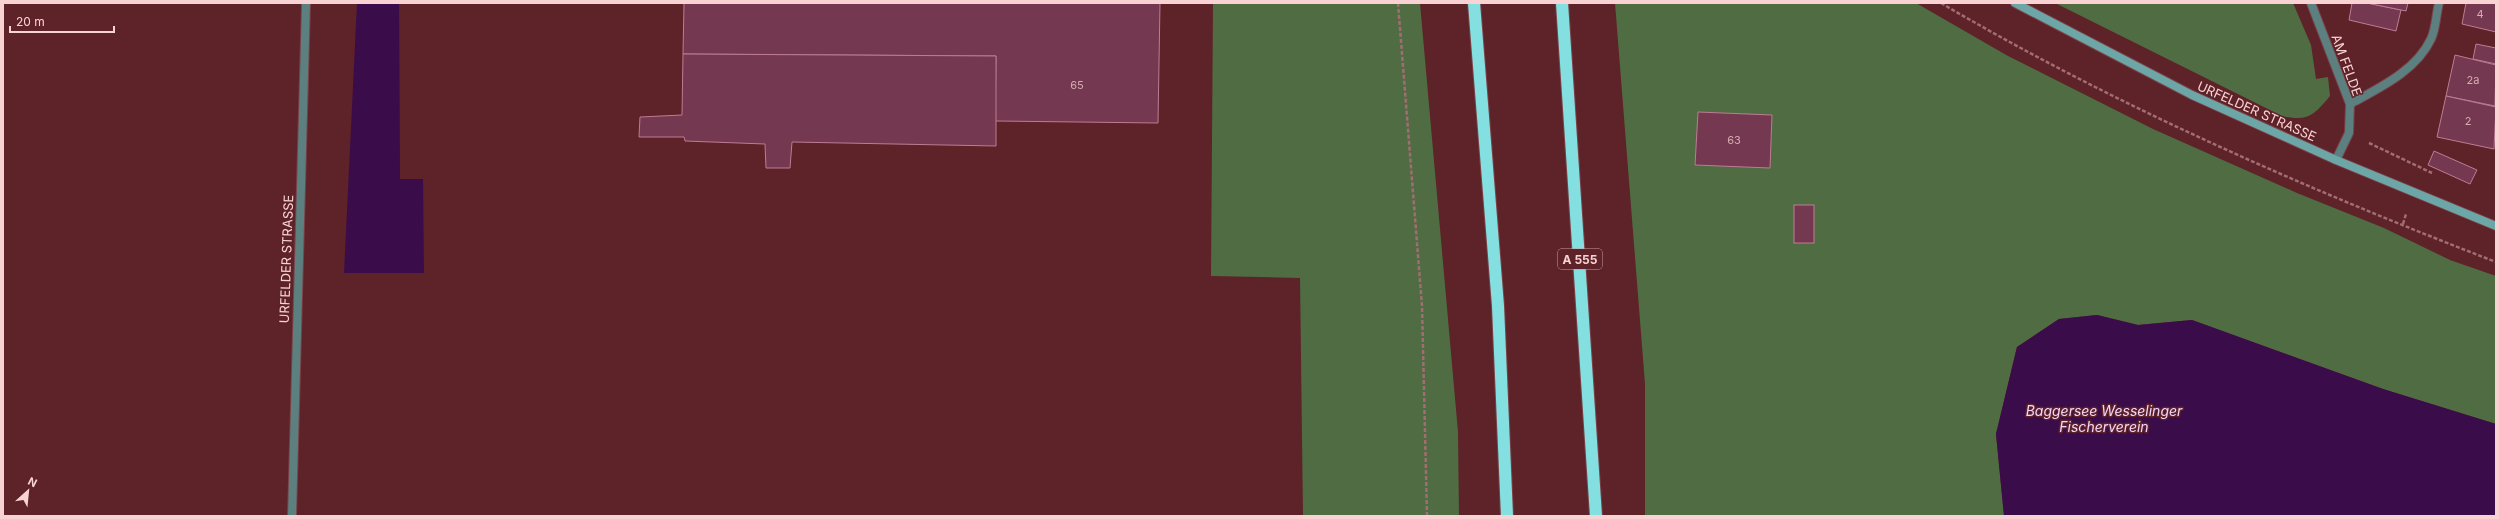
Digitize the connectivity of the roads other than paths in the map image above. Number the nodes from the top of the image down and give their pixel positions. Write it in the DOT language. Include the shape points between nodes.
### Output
graph roads {
  1 [pos="306,3"];
  2 [pos="1474,3"];
  3 [pos="1562,3"];
  4 [pos="2015,3"];
  5 [pos="2311,3"];
  6 [pos="2439,3"];
  7 [pos="2350,104"];
  8 [pos="2336,160"];
  9 [pos="2496,226"];
  10 [pos="292,516"];
  11 [pos="1507,516"];
  12 [pos="1596,516"];
  1 -- 10 [label="street, URFELDER STRASSE"];
  2 -- 11 [label="highway" via="1498,306"];
  3 -- 12 [label="highway, A 555"];
  4 -- 8 [label="main road, URFELDER STRASSE" via="2192,95"];
  5 -- 7 [label="street, AM FELDE"];
  6 -- 7 [label="street" via="2432,38 2418,59 2400,74"];
  7 -- 8 [label="street, AM FELDE" via="2349,133"];
  8 -- 9 [label="main road, URFELDER STRASSE"];
}
